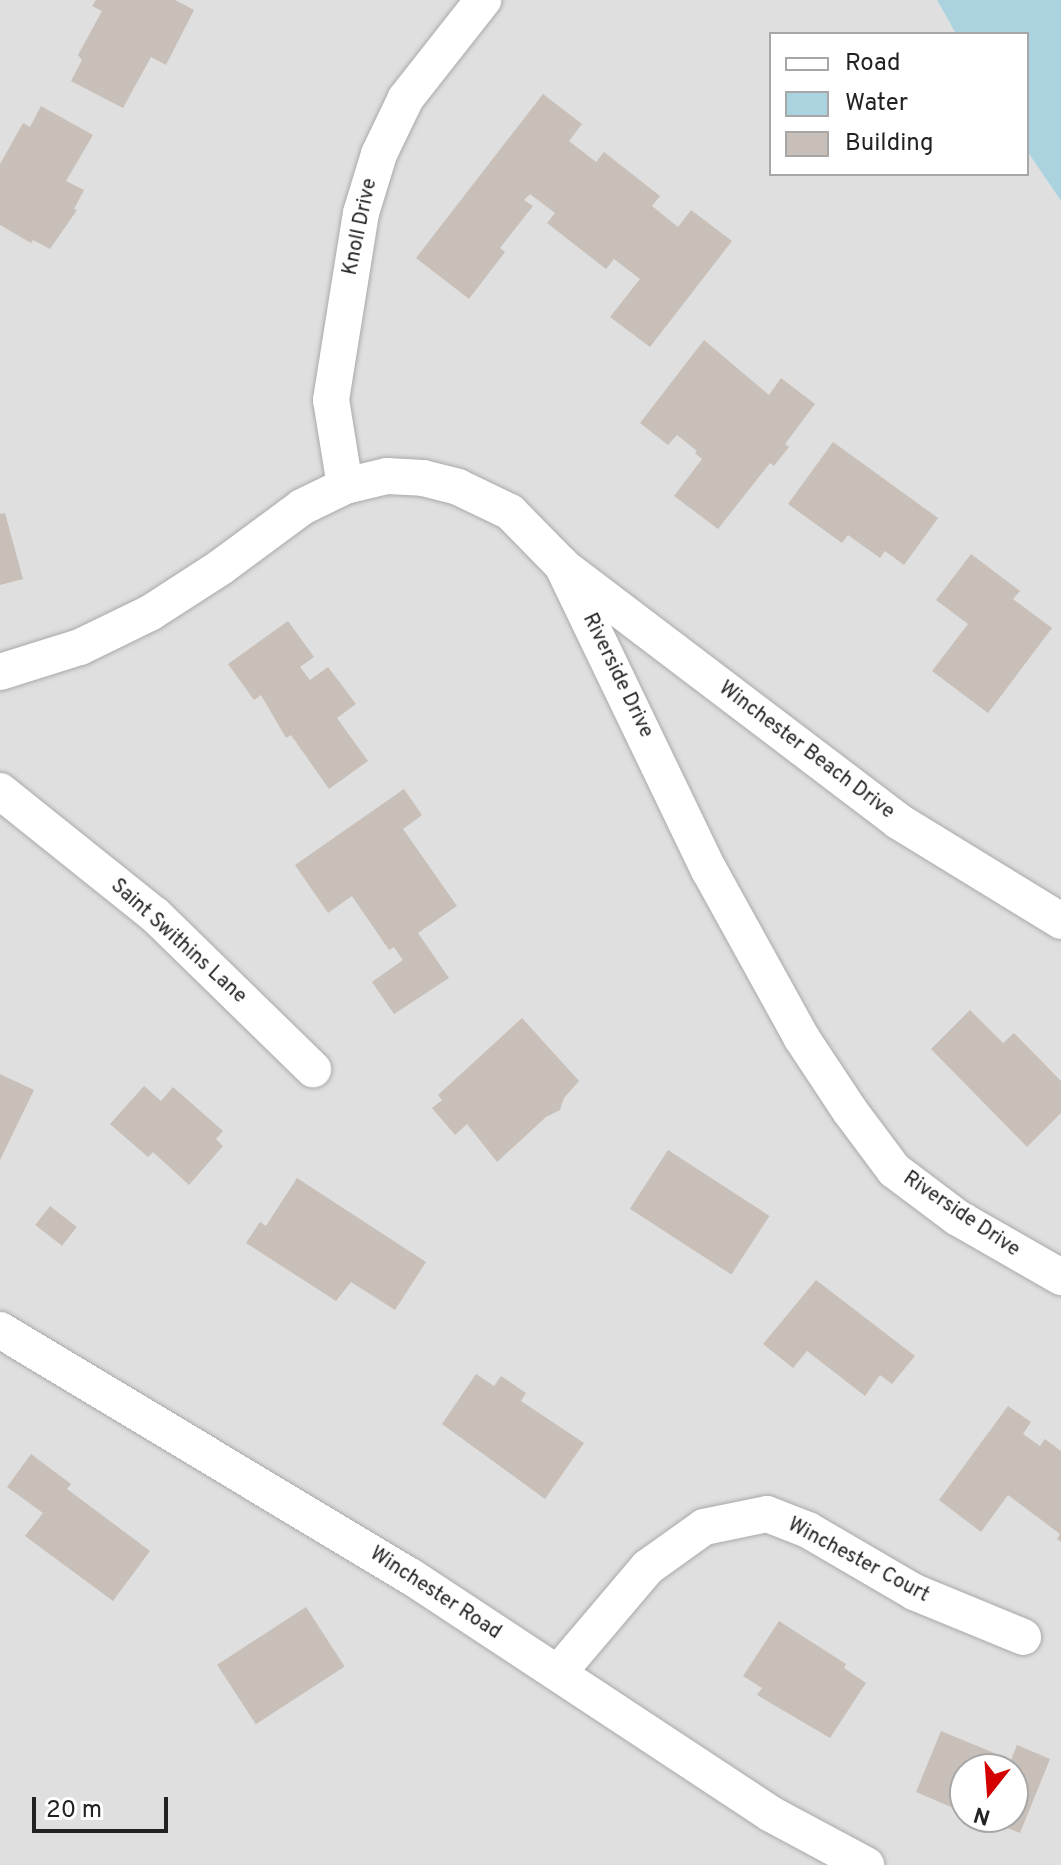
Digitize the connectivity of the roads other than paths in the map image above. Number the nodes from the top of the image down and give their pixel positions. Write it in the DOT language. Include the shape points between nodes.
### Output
graph roads {
  1 [pos="483,0"];
  2 [pos="345,486"];
  3 [pos="562,565"];
  4 [pos="0,672"];
  5 [pos="0,791"];
  6 [pos="1061,921"];
  7 [pos="313,1069"];
  8 [pos="1061,1277"];
  9 [pos="0,1330"];
  10 [pos="1023,1637"];
  11 [pos="558,1673"];
  12 [pos="854,1862"];
  1 -- 2 [label="street, Knoll Drive" via="406,98 379,154 361,213 331,400"];
  2 -- 3 [label="street, Riverside Drive" via="387,476 458,487 510,512"];
  2 -- 4 [label="street, Riverside Drive" via="302,507 150,613 80,647"];
  3 -- 6 [label="street, Winchester Beach Drive" via="898,821"];
  3 -- 8 [label="street, Riverside Drive" via="709,870 801,1037 850,1111 894,1170 958,1218"];
  5 -- 7 [label="street, Saint Swithins Lane" via="155,915"];
  9 -- 11 [label="street, Winchester Road" via="410,1576"];
  10 -- 11 [label="street, Winchester Court" via="914,1592 808,1530 767,1514 704,1527 648,1567"];
  11 -- 12 [label="street, Winchester Road" via="771,1814"];
}
